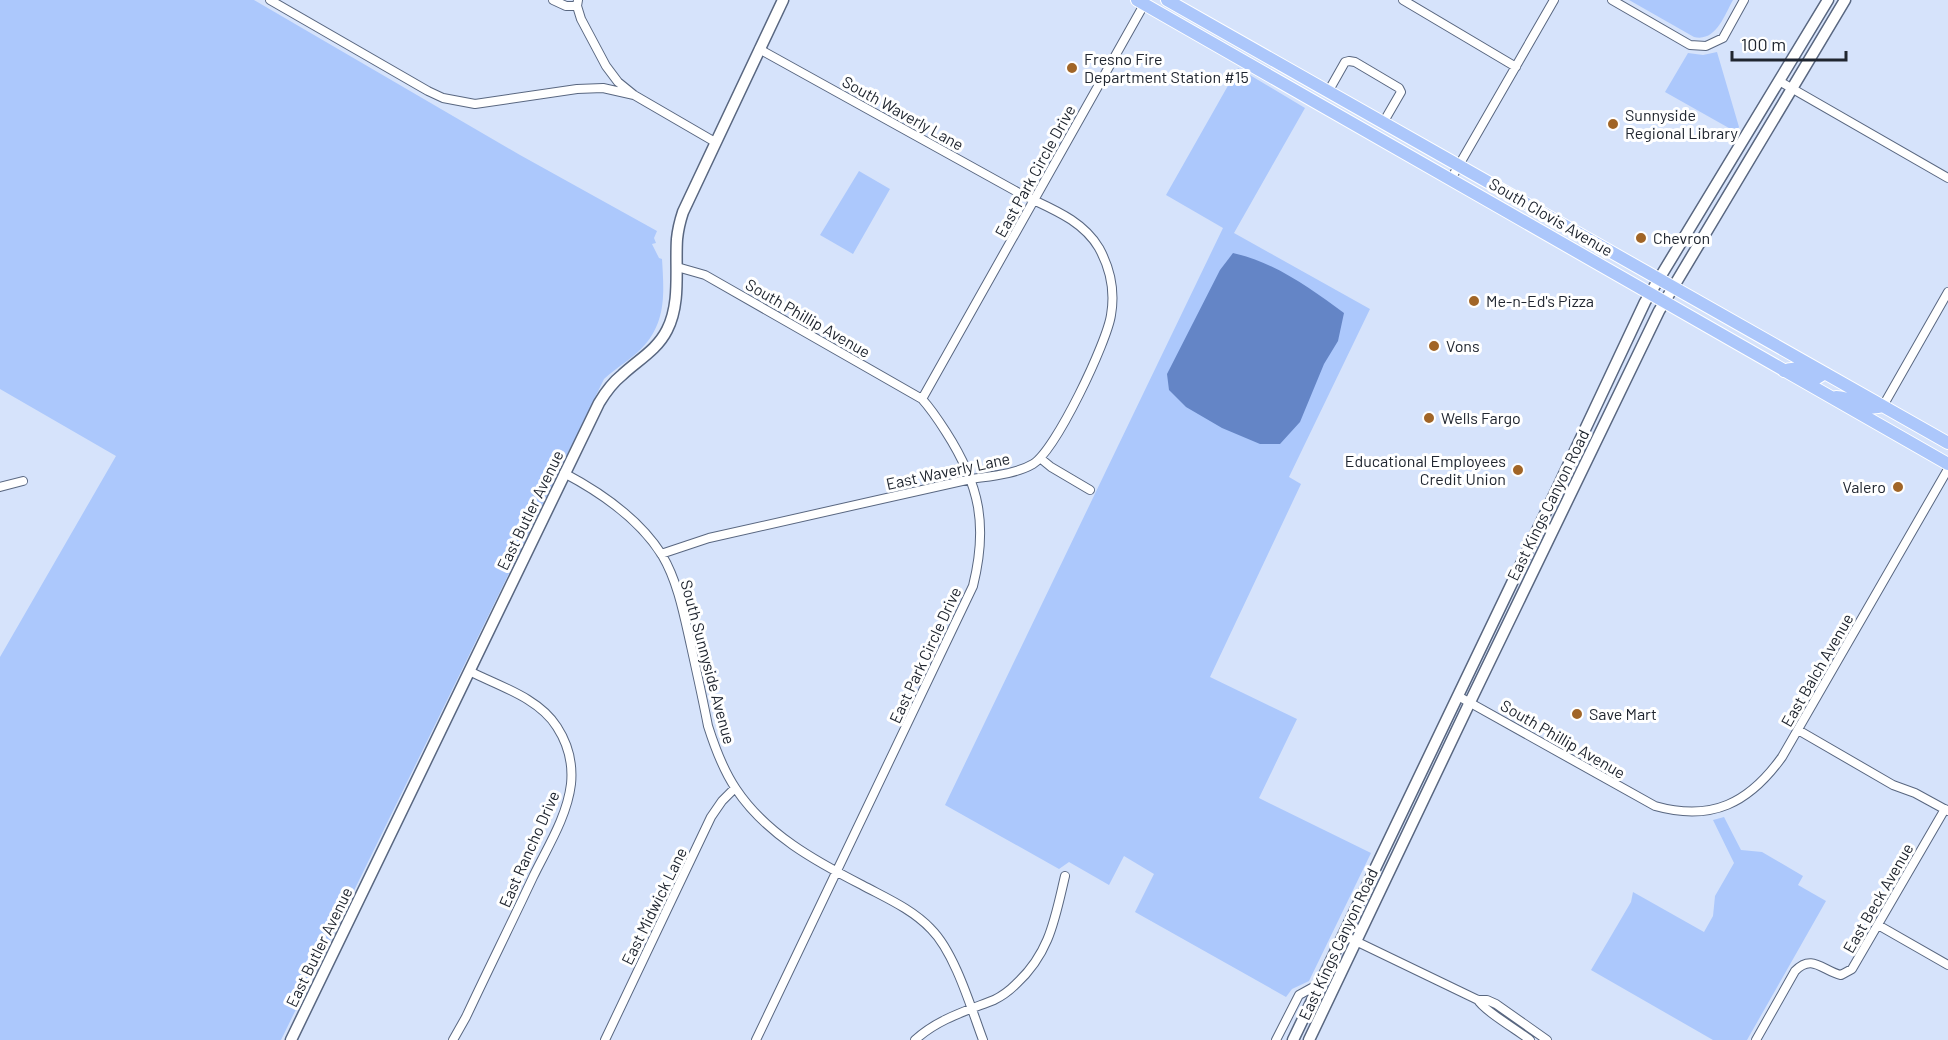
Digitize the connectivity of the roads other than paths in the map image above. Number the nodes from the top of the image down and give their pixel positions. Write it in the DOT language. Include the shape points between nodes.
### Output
graph roads {
  1 [pos="270,0"];
  2 [pos="553,0"];
  3 [pos="783,0"];
  4 [pos="1167,0"];
  5 [pos="1403,0"];
  6 [pos="1554,0"];
  7 [pos="1612,0"];
  8 [pos="1744,0"];
  9 [pos="1828,0"];
  10 [pos="1845,0"];
  11 [pos="1142,1"];
  12 [pos="577,3"];
  13 [pos="759,49"];
  14 [pos="1516,67"];
  15 [pos="1779,81"];
  16 [pos="1792,89"];
  17 [pos="1328,92"];
  18 [pos="634,95"];
  19 [pos="1383,123"];
  20 [pos="715,142"];
  21 [pos="1459,166"];
  22 [pos="1948,178"];
  23 [pos="1451,179"];
  24 [pos="1035,200"];
  25 [pos="677,267"];
  26 [pos="1659,278"];
  27 [pos="1673,287"];
  28 [pos="1948,292"];
  29 [pos="1650,293"];
  30 [pos="1664,302"];
  31 [pos="1784,371"];
  32 [pos="1825,373"];
  33 [pos="1829,397"];
  34 [pos="922,399"];
  35 [pos="1883,406"];
  36 [pos="1948,443"];
  37 [pos="1040,459"];
  38 [pos="1948,464"];
  39 [pos="1948,469"];
  40 [pos="564,473"];
  41 [pos="971,479"];
  42 [pos="1562,479"];
  43 [pos="23,481"];
  44 [pos="0,487"];
  45 [pos="1089,490"];
  46 [pos="661,554"];
  47 [pos="1536,565"];
  48 [pos="469,671"];
  49 [pos="1458,696"];
  50 [pos="1470,702"];
  51 [pos="1798,730"];
  52 [pos="735,788"];
  53 [pos="1655,806"];
  54 [pos="1946,810"];
  55 [pos="836,872"];
  56 [pos="1065,876"];
  57 [pos="1878,925"];
  58 [pos="1343,935"];
  59 [pos="1356,941"];
  60 [pos="1948,965"];
  61 [pos="1319,984"];
  62 [pos="1479,1000"];
  63 [pos="971,1009"];
  64 [pos="291,1040"];
  65 [pos="453,1040"];
  66 [pos="605,1040"];
  67 [pos="756,1040"];
  68 [pos="915,1040"];
  69 [pos="983,1040"];
  70 [pos="1276,1040"];
  71 [pos="1293,1040"];
  72 [pos="1309,1040"];
  73 [pos="1530,1040"];
  74 [pos="1547,1040"];
  75 [pos="1756,1040"];
  1 -- 18 [label="street" via="443,98 475,104 603,88"];
  2 -- 12 [label="street" via="566,6"];
  3 -- 13 [label="main road, East Butler Avenue"];
  4 -- 17 [label="main road, South Clovis Avenue"];
  5 -- 14 [label="street"];
  6 -- 14 [label="street"];
  7 -- 8 [label="street" via="1690,45 1706,46 1723,38"];
  9 -- 15 [label="main road, East Kings Canyon Road"];
  10 -- 16 [label="main road, East Kings Canyon Road"];
  11 -- 23 [label="main road, South Clovis Avenue"];
  11 -- 24 [label="street, East Park Circle Drive"];
  12 -- 18 [label="street" via="581,19 606,66"];
  13 -- 20 [label="main road, East Butler Avenue"];
  13 -- 24 [label="street, South Waverly Lane"];
  14 -- 21 [label="street"];
  15 -- 16 [label="street"];
  15 -- 26 [label="main road, East Kings Canyon Road"];
  16 -- 22 [label="street"];
  16 -- 27 [label="main road, East Kings Canyon Road"];
  17 -- 19 [label="main road, South Clovis Avenue"];
  17 -- 19 [label="street" via="1345,62 1355,62 1401,92"];
  18 -- 20 [label="street"];
  19 -- 21 [label="main road, South Clovis Avenue"];
  20 -- 25 [label="main road, East Butler Avenue" via="683,212"];
  21 -- 23 [label="street"];
  21 -- 26 [label="main road, South Clovis Avenue"];
  23 -- 29 [label="main road, South Clovis Avenue"];
  24 -- 34 [label="street, East Park Circle Drive"];
  24 -- 37 [label="street" via="1067,217 1098,246 1108,268 1112,296 1100,350 1054,441"];
  25 -- 34 [label="street, South Phillip Avenue" via="705,275"];
  25 -- 40 [label="main road, East Butler Avenue" via="668,329 653,350 605,392"];
  26 -- 27 [label="main road, South Clovis Avenue"];
  26 -- 29 [label="main road, East Kings Canyon Road"];
  27 -- 30 [label="main road, East Kings Canyon Road"];
  27 -- 32 [label="main road, South Clovis Avenue"];
  28 -- 35 [label="street"];
  29 -- 30 [label="main road, South Clovis Avenue"];
  29 -- 42 [label="main road, East Kings Canyon Road"];
  30 -- 31 [label="main road, South Clovis Avenue"];
  30 -- 47 [label="main road, East Kings Canyon Road"];
  31 -- 32 [label="main road" via="1796,368 1817,378"];
  31 -- 33 [label="main road, South Clovis Avenue"];
  32 -- 35 [label="main road, South Clovis Avenue"];
  33 -- 35 [label="main road" via="1845,398 1872,409"];
  33 -- 38 [label="main road, South Clovis Avenue"];
  34 -- 41 [label="street, East Park Circle Drive" via="959,452"];
  35 -- 36 [label="main road, South Clovis Avenue"];
  37 -- 41 [label="street, East Waverly Lane" via="1023,468"];
  37 -- 45 [label="street"];
  39 -- 51 [label="street, East Balch Avenue"];
  40 -- 46 [label="street, South Sunnyside Avenue" via="621,512"];
  40 -- 48 [label="main road, East Butler Avenue"];
  41 -- 46 [label="street, East Waverly Lane" via="709,538"];
  41 -- 55 [label="street, East Park Circle Drive" via="981,543 973,586"];
  42 -- 47 [label="main road" via="1565,487 1534,555"];
  42 -- 49 [label="main road, East Kings Canyon Road"];
  43 -- 44 [label="street"];
  46 -- 52 [label="street, South Sunnyside Avenue" via="680,599 708,726"];
  47 -- 50 [label="main road, East Kings Canyon Road"];
  48 -- 64 [label="main road, East Butler Avenue"];
  48 -- 65 [label="street, East Rancho Drive" via="524,698 549,717 569,753 571,783 555,833"];
  49 -- 50 [label="street, South Phillip Avenue"];
  49 -- 58 [label="main road, East Kings Canyon Road"];
  50 -- 53 [label="street, South Phillip Avenue"];
  50 -- 59 [label="main road, East Kings Canyon Road"];
  51 -- 53 [label="street, East Balch Avenue" via="1769,776 1739,800 1693,812"];
  51 -- 54 [label="street" via="1893,785"];
  52 -- 55 [label="street, South Sunnyside Avenue" via="771,827"];
  52 -- 66 [label="street, East Midwick Lane" via="711,817"];
  54 -- 57 [label="street, East Beck Avenue"];
  55 -- 63 [label="street, South Sunnyside Avenue" via="904,907 933,930 952,960"];
  55 -- 67 [label="street, East Park Circle Drive"];
  56 -- 63 [label="street" via="1053,927 1038,959 1010,990"];
  57 -- 60 [label="street"];
  57 -- 75 [label="street, East Beck Avenue" via="1847,973 1835,974 1814,963 1800,966"];
  58 -- 59 [label="street"];
  58 -- 61 [label="main road, East Kings Canyon Road"];
  59 -- 62 [label="street"];
  59 -- 72 [label="main road, East Kings Canyon Road"];
  61 -- 70 [label="street, East Kings Canyon Road" via="1299,995"];
  61 -- 71 [label="main road, East Kings Canyon Road"];
  62 -- 73 [label="street" via="1481,1006"];
  62 -- 74 [label="street" via="1496,1004"];
  63 -- 68 [label="street" via="933,1026"];
  63 -- 69 [label="street, South Sunnyside Avenue"];
}
